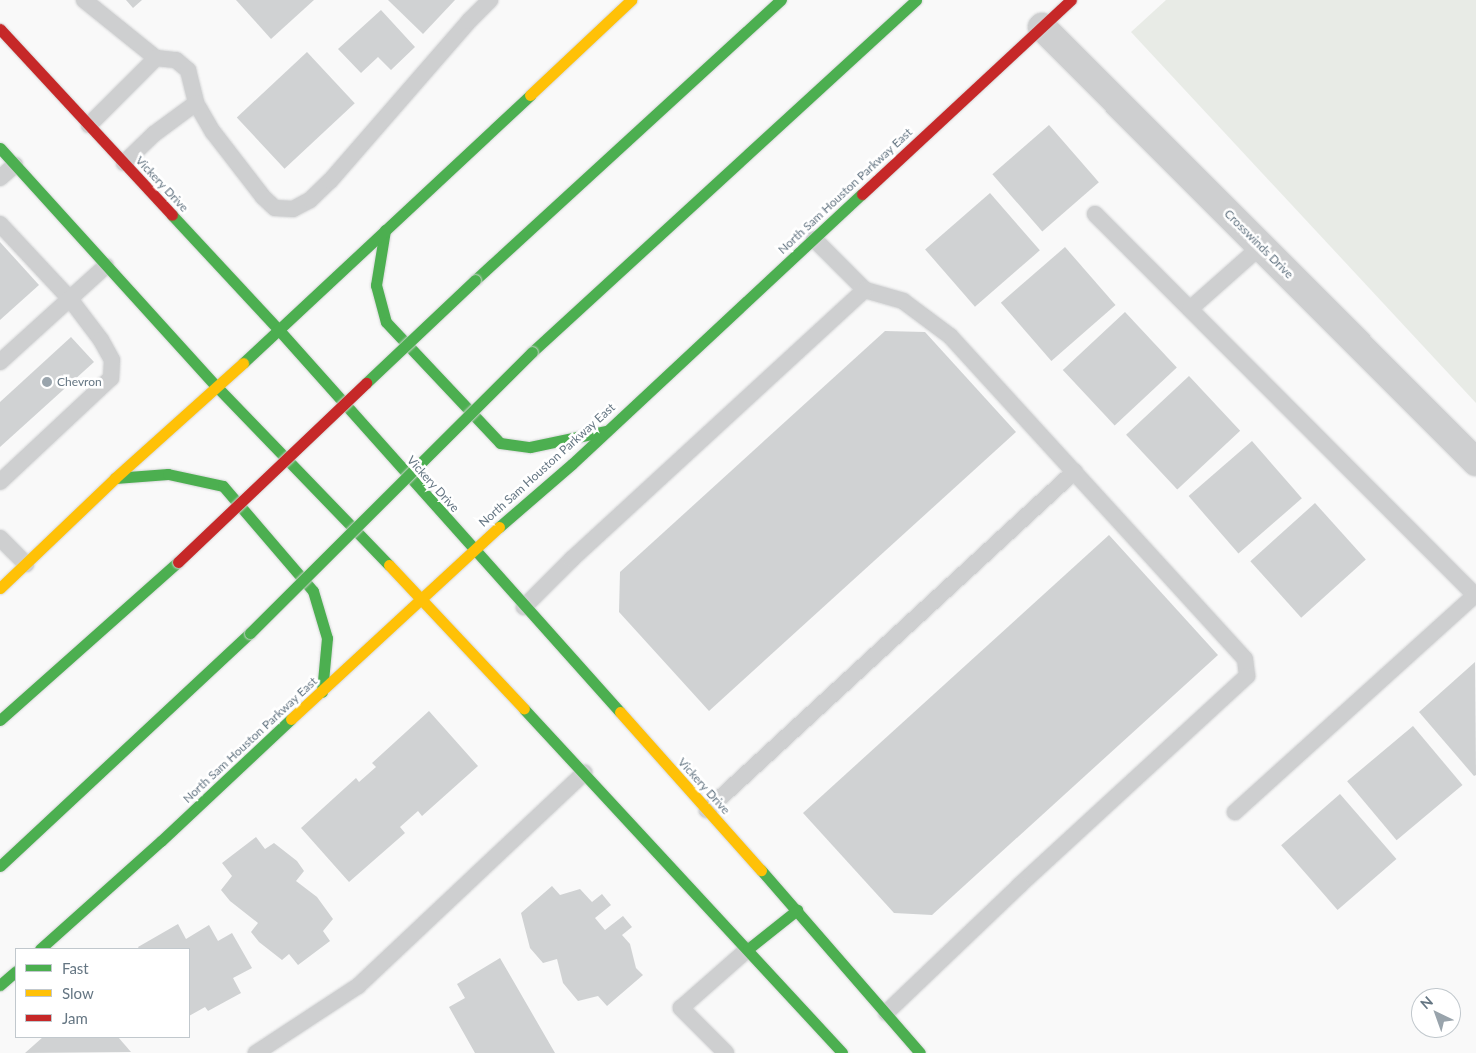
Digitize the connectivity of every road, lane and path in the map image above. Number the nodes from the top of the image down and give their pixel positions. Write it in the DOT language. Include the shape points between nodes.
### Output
graph roads {
  1 [pos="84,0"];
  2 [pos="490,0"];
  3 [pos="631,0"];
  4 [pos="780,0"];
  5 [pos="916,0"];
  6 [pos="1071,0"];
  7 [pos="1042,27"];
  8 [pos="0,28"];
  9 [pos="156,58"];
  10 [pos="196,103"];
  11 [pos="89,125"];
  12 [pos="0,148"];
  13 [pos="124,163"];
  14 [pos="15,165"];
  15 [pos="0,178"];
  16 [pos="1095,214"];
  17 [pos="0,224"];
  18 [pos="385,230"];
  19 [pos="814,238"];
  20 [pos="1261,246"];
  21 [pos="106,266"];
  22 [pos="865,290"];
  23 [pos="70,299"];
  24 [pos="1190,309"];
  25 [pos="278,330"];
  26 [pos="0,362"];
  27 [pos="218,388"];
  28 [pos="607,431"];
  29 [pos="1476,462"];
  30 [pos="1075,471"];
  31 [pos="115,478"];
  32 [pos="0,482"];
  33 [pos="0,538"];
  34 [pos="472,549"];
  35 [pos="26,564"];
  36 [pos="0,588"];
  37 [pos="1475,596"];
  38 [pos="422,599"];
  39 [pos="524,606"];
  40 [pos="322,692"];
  41 [pos="0,720"];
  42 [pos="584,773"];
  43 [pos="707,810"];
  44 [pos="1235,812"];
  45 [pos="0,866"];
  46 [pos="797,910"];
  47 [pos="41,948"];
  48 [pos="748,949"];
  49 [pos="15,972"];
  50 [pos="0,985"];
  51 [pos="886,1013"];
  52 [pos="256,1053"];
  53 [pos="726,1053"];
  54 [pos="842,1053"];
  55 [pos="920,1053"];
  1 -- 9 [label="lane"];
  2 -- 10 [label="lane" via="330,181 310,200 293,209 275,208 263,197 213,132"];
  3 -- 18 [label="main road"];
  4 -- 41 [label="main road, bridge" via="475,280 178,562"];
  5 -- 45 [label="main road, bridge" via="532,352 250,633"];
  6 -- 7 [label="main road, North Sam Houston Parkway East"];
  7 -- 19 [label="main road, North Sam Houston Parkway East"];
  7 -- 20 [label="street, Crosswinds Drive"];
  8 -- 11 [label="main road, Vickery Drive"];
  9 -- 10 [label="lane" via="176,60 188,70"];
  9 -- 11 [label="lane"];
  10 -- 13 [label="lane" via="154,134"];
  11 -- 13 [label="main road, Vickery Drive"];
  12 -- 14 [label="main road"];
  13 -- 25 [label="main road, Vickery Drive"];
  14 -- 15 [label="lane"];
  14 -- 21 [label="main road"];
  16 -- 24 [label="lane"];
  17 -- 23 [label="lane"];
  18 -- 25 [label="main road"];
  18 -- 28 [label="main road" via="376,285 386,322 500,443 530,447"];
  19 -- 22 [label="lane"];
  19 -- 28 [label="main road, North Sam Houston Parkway East"];
  20 -- 24 [label="lane"];
  20 -- 29 [label="street, Crosswinds Drive"];
  21 -- 23 [label="lane"];
  21 -- 27 [label="main road"];
  22 -- 30 [label="lane" via="903,301 950,336"];
  22 -- 39 [label="lane"];
  23 -- 26 [label="lane"];
  23 -- 32 [label="lane" via="112,360 111,378"];
  24 -- 37 [label="lane"];
  25 -- 27 [label="main road"];
  25 -- 34 [label="main road, Vickery Drive"];
  27 -- 31 [label="main road"];
  27 -- 38 [label="main road"];
  28 -- 34 [label="main road, North Sam Houston Parkway East"];
  30 -- 43 [label="lane"];
  30 -- 51 [label="lane" via="1244,659 1247,676"];
  31 -- 35 [label="main road"];
  31 -- 40 [label="main road" via="168,474 223,486 313,591 327,638"];
  33 -- 35 [label="lane"];
  34 -- 38 [label="main road, North Sam Houston Parkway East"];
  34 -- 39 [label="main road, Vickery Drive"];
  35 -- 36 [label="main road"];
  37 -- 44 [label="lane"];
  38 -- 40 [label="main road, North Sam Houston Parkway East"];
  38 -- 42 [label="main road"];
  39 -- 43 [label="main road, Vickery Drive"];
  40 -- 47 [label="main road, North Sam Houston Parkway East"];
  42 -- 48 [label="main road"];
  42 -- 52 [label="lane" via="358,986"];
  43 -- 46 [label="main road, Vickery Drive"];
  46 -- 48 [label="main road"];
  46 -- 51 [label="main road, Vickery Drive"];
  48 -- 53 [label="lane" via="681,1008"];
  48 -- 54 [label="main road"];
  49 -- 50 [label="main road"];
  51 -- 55 [label="main road, Vickery Drive"];
}
